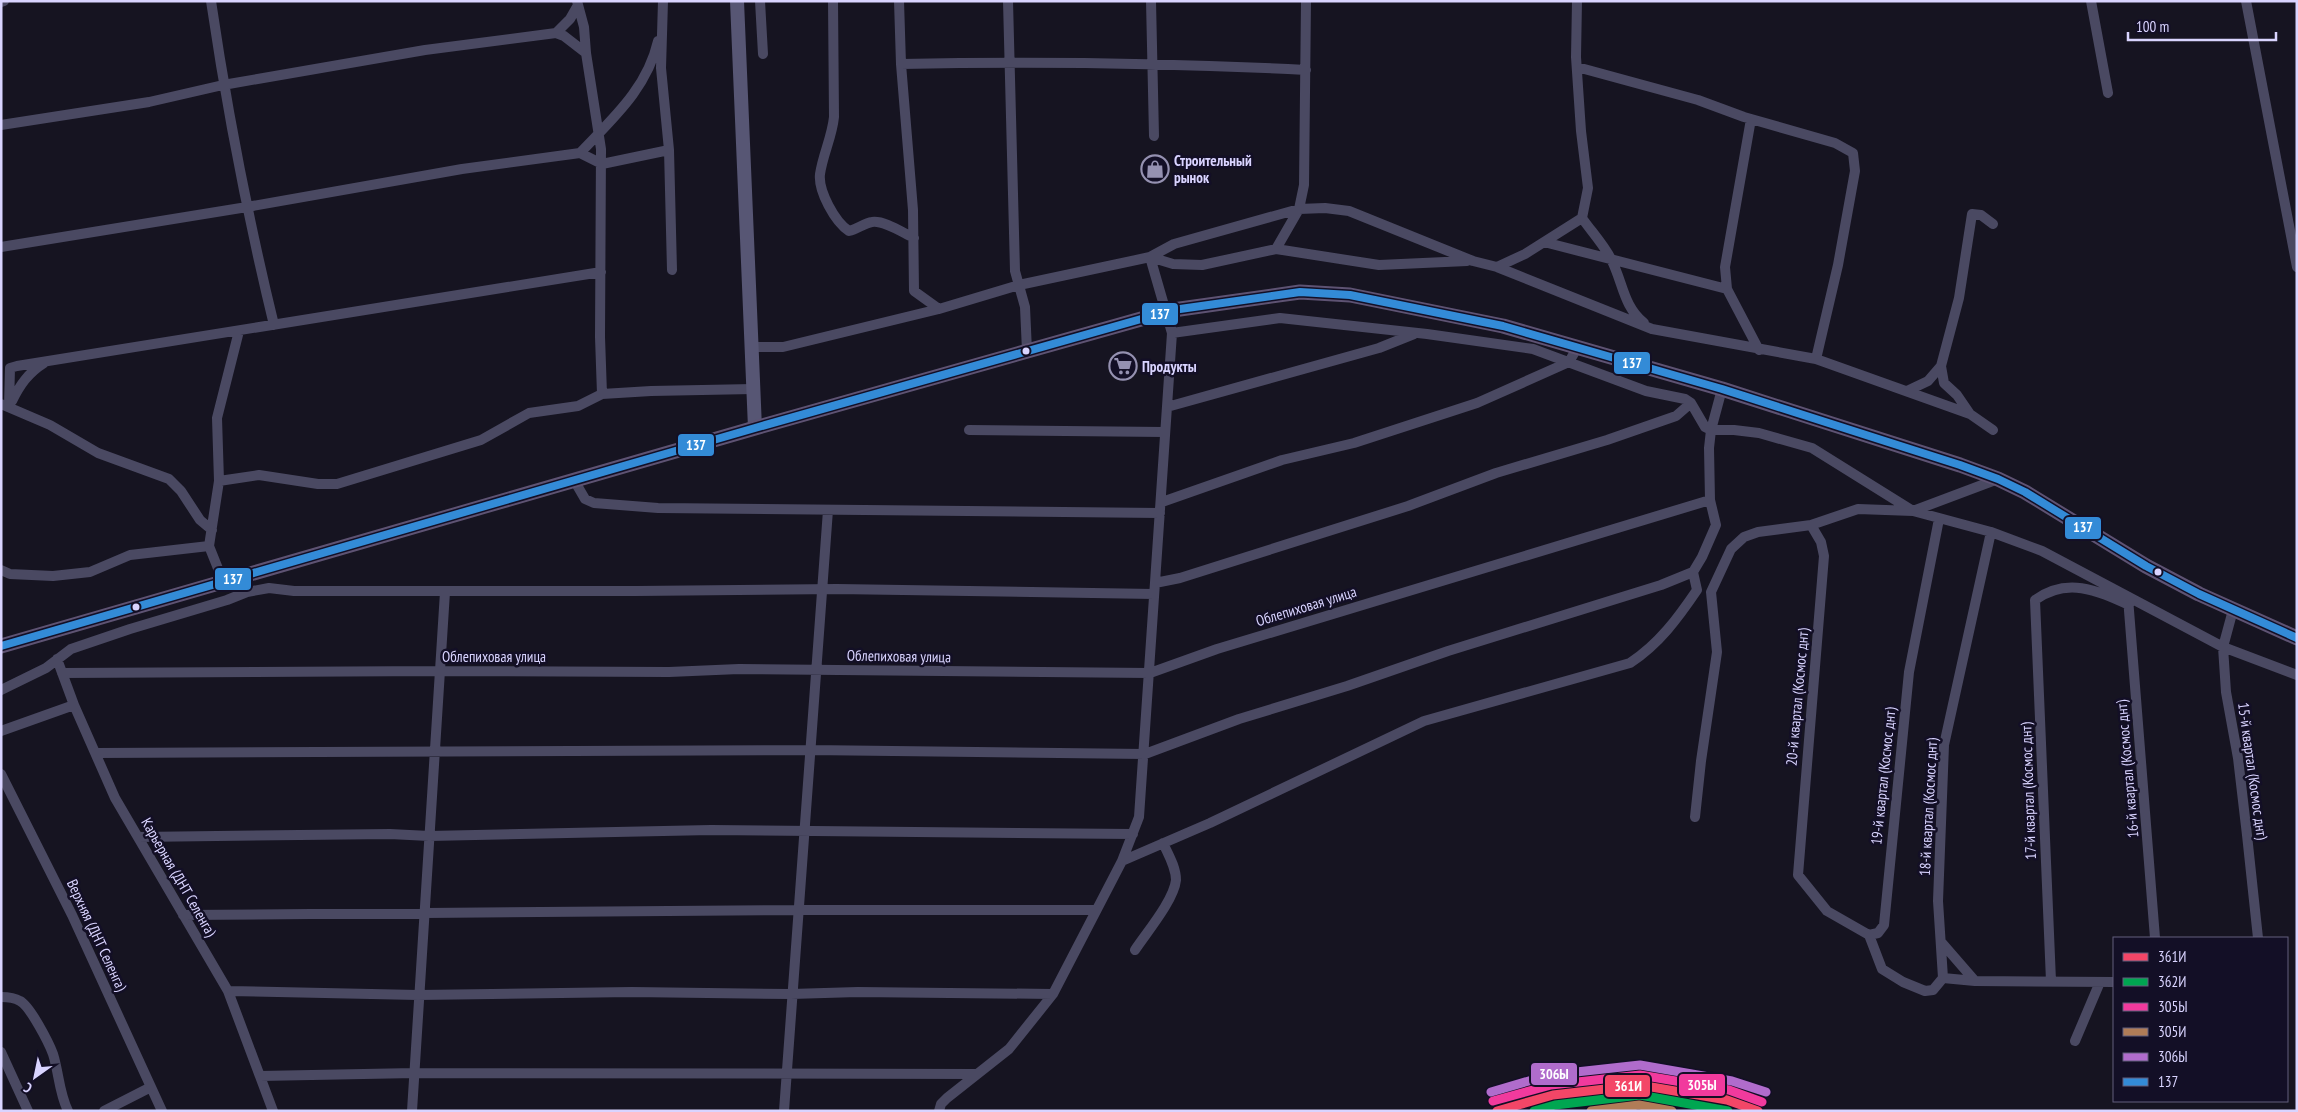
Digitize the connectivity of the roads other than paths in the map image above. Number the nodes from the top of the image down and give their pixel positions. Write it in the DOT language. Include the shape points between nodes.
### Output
graph roads {
  1 [pos="211,1"];
  2 [pos="663,1"];
  3 [pos="738,1"];
  4 [pos="760,1"];
  5 [pos="834,1"];
  6 [pos="899,1"];
  7 [pos="1008,1"];
  8 [pos="1151,1"];
  9 [pos="1306,1"];
  10 [pos="1578,1"];
  11 [pos="2091,1"];
  12 [pos="2246,1"];
  13 [pos="578,3"];
  14 [pos="663,21"];
  15 [pos="556,33"];
  16 [pos="586,53"];
  17 [pos="763,54"];
  18 [pos="1010,62"];
  19 [pos="901,64"];
  20 [pos="1152,66"];
  21 [pos="1577,67"];
  22 [pos="1306,70"];
  23 [pos="223,85"];
  24 [pos="2108,93"];
  25 [pos="1751,119"];
  26 [pos="1,125"];
  27 [pos="599,134"];
  28 [pos="1154,136"];
  29 [pos="670,150"];
  30 [pos="580,153"];
  31 [pos="602,164"];
  32 [pos="247,207"];
  33 [pos="1299,209"];
  34 [pos="1582,218"];
  35 [pos="1993,224"];
  36 [pos="914,238"];
  37 [pos="1544,242"];
  38 [pos="1,247"];
  39 [pos="1276,249"];
  40 [pos="1150,257"];
  41 [pos="1610,258"];
  42 [pos="1473,261"];
  43 [pos="2297,266"];
  44 [pos="1497,267"];
  45 [pos="672,270"];
  46 [pos="601,272"];
  47 [pos="1019,285"];
  48 [pos="1727,289"];
  49 [pos="939,309"];
  50 [pos="1166,312"];
  51 [pos="274,325"];
  52 [pos="1652,329"];
  53 [pos="239,331"];
  54 [pos="1172,333"];
  55 [pos="1415,334"];
  56 [pos="753,346"];
  57 [pos="1577,348"];
  58 [pos="1759,350"];
  59 [pos="1027,351"];
  60 [pos="1816,358"];
  61 [pos="47,361"];
  62 [pos="1570,362"];
  63 [pos="1941,366"];
  64 [pos="753,389"];
  65 [pos="1722,389"];
  66 [pos="1907,390"];
  67 [pos="602,394"];
  68 [pos="1691,403"];
  69 [pos="5,405"];
  70 [pos="1166,407"];
  71 [pos="1970,414"];
  72 [pos="755,428"];
  73 [pos="969,430"];
  74 [pos="1711,430"];
  75 [pos="1993,430"];
  76 [pos="1164,432"];
  77 [pos="1998,479"];
  78 [pos="574,480"];
  79 [pos="219,481"];
  80 [pos="1710,500"];
  81 [pos="1161,507"];
  82 [pos="828,510"];
  83 [pos="1913,511"];
  84 [pos="1939,519"];
  85 [pos="1811,524"];
  86 [pos="212,530"];
  87 [pos="1991,532"];
  88 [pos="209,546"];
  89 [pos="1693,572"];
  90 [pos="4,574"];
  91 [pos="220,582"];
  92 [pos="1154,588"];
  93 [pos="823,590"];
  94 [pos="1698,590"];
  95 [pos="445,592"];
  96 [pos="1711,592"];
  97 [pos="2129,601"];
  98 [pos="211,605"];
  99 [pos="2234,610"];
  100 [pos="2297,638"];
  101 [pos="1,646"];
  102 [pos="2222,647"];
  103 [pos="57,659"];
  104 [pos="816,670"];
  105 [pos="439,671"];
  106 [pos="62,673"];
  107 [pos="1150,673"];
  108 [pos="2297,675"];
  109 [pos="1,690"];
  110 [pos="74,705"];
  111 [pos="1,731"];
  112 [pos="810,750"];
  113 [pos="435,752"];
  114 [pos="96,753"];
  115 [pos="1145,754"];
  116 [pos="1,774"];
  117 [pos="1695,817"];
  118 [pos="803,831"];
  119 [pos="1133,834"];
  120 [pos="429,836"];
  121 [pos="138,837"];
  122 [pos="1163,843"];
  123 [pos="1122,861"];
  124 [pos="800,910"];
  125 [pos="1096,910"];
  126 [pos="423,913"];
  127 [pos="183,916"];
  128 [pos="1869,935"];
  129 [pos="2155,937"];
  130 [pos="2258,937"];
  131 [pos="1942,943"];
  132 [pos="1135,950"];
  133 [pos="1943,978"];
  134 [pos="1975,981"];
  135 [pos="2051,981"];
  136 [pos="2100,982"];
  137 [pos="2113,982"];
  138 [pos="228,991"];
  139 [pos="791,994"];
  140 [pos="1054,994"];
  141 [pos="418,995"];
  142 [pos="1,997"];
  143 [pos="2075,1042"];
  144 [pos="1,1052"];
  145 [pos="415,1073"];
  146 [pos="786,1073"];
  147 [pos="977,1074"];
  148 [pos="260,1076"];
  149 [pos="151,1087"];
  150 [pos="28,1111"];
  151 [pos="68,1111"];
  152 [pos="104,1111"];
  153 [pos="162,1111"];
  154 [pos="273,1111"];
  155 [pos="412,1111"];
  156 [pos="784,1111"];
  157 [pos="939,1111"];
  1 -- 23 [label="street"];
  2 -- 14 [label="street"];
  3 -- 56 [label="street"];
  4 -- 17 [label="street"];
  5 -- 36 [label="street" via="834,117 820,176 826,198 835,218 849,231 872,222"];
  6 -- 19 [label="street"];
  7 -- 18 [label="street"];
  8 -- 20 [label="street"];
  9 -- 22 [label="street"];
  10 -- 21 [label="street"];
  11 -- 24 [label="street"];
  12 -- 43 [label="street"];
  13 -- 15 [label="street" via="570,19"];
  13 -- 16 [label="street"];
  14 -- 27 [label="street" via="655,56 644,80"];
  14 -- 29 [label="street" via="662,68"];
  15 -- 16 [label="street"];
  15 -- 23 [label="street" via="425,50"];
  16 -- 27 [label="street"];
  18 -- 19 [label="street"];
  18 -- 20 [label="street"];
  18 -- 47 [label="street" via="1015,271"];
  19 -- 36 [label="street"];
  20 -- 22 [label="street"];
  20 -- 28 [label="street"];
  21 -- 25 [label="street" via="1698,100"];
  21 -- 34 [label="street" via="1588,188"];
  22 -- 33 [label="street" via="1304,185"];
  23 -- 26 [label="street" via="149,102"];
  23 -- 32 [label="street"];
  25 -- 48 [label="street" via="1725,267"];
  25 -- 60 [label="street" via="1835,143 1853,153 1855,171"];
  27 -- 30 [label="street"];
  27 -- 31 [label="street"];
  29 -- 31 [label="street"];
  29 -- 45 [label="street"];
  30 -- 31 [label="street"];
  30 -- 32 [label="street" via="462,169"];
  31 -- 46 [label="street"];
  32 -- 38 [label="street"];
  32 -- 51 [label="street"];
  33 -- 39 [label="street"];
  33 -- 40 [label="street" via="1174,244"];
  33 -- 42 [label="street" via="1349,211"];
  34 -- 37 [label="street"];
  34 -- 41 [label="street"];
  35 -- 63 [label="street" via="1981,215 1972,214 1959,298"];
  36 -- 49 [label="street" via="914,291"];
  37 -- 41 [label="street"];
  37 -- 44 [label="street"];
  39 -- 40 [label="street" via="1202,265 1173,264"];
  39 -- 42 [label="street" via="1379,265"];
  40 -- 47 [label="street"];
  40 -- 50 [label="street"];
  41 -- 48 [label="street"];
  41 -- 52 [label="street" via="1626,302 1635,316"];
  42 -- 44 [label="street"];
  44 -- 52 [label="street"];
  46 -- 51 [label="street"];
  46 -- 67 [label="street"];
  47 -- 49 [label="street"];
  47 -- 59 [label="street" via="1025,307"];
  48 -- 58 [label="street"];
  49 -- 56 [label="street" via="783,347"];
  50 -- 54 [label="street"];
  50 -- 57 [label="main road" via="1300,292 1350,295 1503,326"];
  50 -- 59 [label="main road"];
  51 -- 53 [label="street"];
  52 -- 58 [label="street"];
  53 -- 61 [label="street"];
  53 -- 79 [label="street" via="217,418"];
  54 -- 55 [label="street" via="1280,318"];
  54 -- 70 [label="street"];
  55 -- 62 [label="street" via="1435,334 1533,349"];
  55 -- 70 [label="street" via="1379,348"];
  56 -- 64 [label="street"];
  57 -- 62 [label="street"];
  57 -- 65 [label="main road"];
  58 -- 60 [label="street"];
  59 -- 72 [label="main road"];
  60 -- 66 [label="street"];
  61 -- 69 [label="street" via="31,372"];
  61 -- 69 [label="street" via="10,368"];
  62 -- 68 [label="street" via="1646,391 1679,397"];
  62 -- 81 [label="street" via="1477,403 1354,443 1282,460"];
  63 -- 66 [label="street" via="1928,381"];
  63 -- 71 [label="street" via="1944,383"];
  64 -- 67 [label="street"];
  64 -- 72 [label="street"];
  65 -- 74 [label="street"];
  65 -- 77 [label="main road"];
  66 -- 71 [label="street"];
  67 -- 79 [label="street" via="578,406 529,414 481,440 337,484 259,475"];
  68 -- 74 [label="street" via="1705,427"];
  68 -- 92 [label="street" via="1676,416 1616,437"];
  69 -- 86 [label="street" via="50,425 98,453 169,479 200,520"];
  70 -- 76 [label="street"];
  71 -- 75 [label="street"];
  72 -- 78 [label="main road"];
  73 -- 76 [label="street"];
  74 -- 80 [label="street"];
  74 -- 83 [label="street" via="1759,434 1812,448"];
  76 -- 81 [label="street"];
  77 -- 83 [label="street"];
  77 -- 99 [label="main road" via="2026,492 2175,582"];
  78 -- 82 [label="street" via="585,500 594,503 658,508"];
  78 -- 91 [label="main road"];
  79 -- 86 [label="street"];
  80 -- 89 [label="street" via="1716,526"];
  80 -- 107 [label="street, Облепиховая улица" via="1245,640"];
  81 -- 82 [label="street"];
  81 -- 92 [label="street"];
  82 -- 93 [label="street"];
  83 -- 84 [label="street"];
  83 -- 85 [label="street" via="1858,509"];
  84 -- 87 [label="street"];
  84 -- 128 [label="street, 19-й квартал (Космос днт)" via="1909,672 1884,925 1878,933"];
  85 -- 96 [label="street" via="1744,537 1732,549"];
  85 -- 128 [label="street, 20-й квартал (Космос днт)" via="1824,556 1798,875 1827,911"];
  86 -- 88 [label="street"];
  87 -- 97 [label="street" via="2042,551"];
  87 -- 131 [label="street, 18-й квартал (Космос днт)" via="1944,745 1938,901"];
  88 -- 90 [label="street" via="130,555 90,572 53,576"];
  88 -- 91 [label="street"];
  89 -- 94 [label="street"];
  89 -- 115 [label="street" via="1347,686 1239,718"];
  91 -- 98 [label="street"];
  91 -- 101 [label="main road"];
  92 -- 93 [label="street"];
  92 -- 107 [label="street"];
  93 -- 95 [label="street"];
  93 -- 104 [label="street"];
  94 -- 96 [label="street"];
  94 -- 122 [label="street" via="1663,636 1649,651 1630,663 1424,721"];
  95 -- 98 [label="street" via="269,588"];
  95 -- 105 [label="street"];
  96 -- 117 [label="street" via="1717,652"];
  97 -- 102 [label="street"];
  97 -- 129 [label="street, 16-й квартал (Космос днт)"];
  97 -- 135 [label="street, 17-й квартал (Космос днт)" via="2068,586 2035,600"];
  98 -- 103 [label="street" via="94,641"];
  99 -- 100 [label="main road"];
  99 -- 102 [label="street, 15-й квартал (Космос днт)"];
  102 -- 108 [label="street"];
  102 -- 130 [label="street, 15-й квартал (Космос днт)"];
  103 -- 106 [label="street, Карьерная (ДНТ Селенга)"];
  103 -- 109 [label="street" via="46,668"];
  104 -- 105 [label="street, Облепиховая улица"];
  104 -- 107 [label="street, Облепиховая улица"];
  104 -- 112 [label="street"];
  105 -- 106 [label="street, Облепиховая улица"];
  105 -- 113 [label="street"];
  106 -- 110 [label="street, Карьерная (ДНТ Селенга)"];
  107 -- 115 [label="street"];
  110 -- 111 [label="street"];
  110 -- 114 [label="street, Карьерная (ДНТ Селенга)"];
  112 -- 113 [label="street"];
  112 -- 115 [label="street"];
  112 -- 118 [label="street"];
  113 -- 114 [label="street"];
  113 -- 120 [label="street"];
  114 -- 121 [label="street, Карьерная (ДНТ Селенга)"];
  115 -- 119 [label="street" via="1139,817"];
  116 -- 149 [label="street, Верхняя (ДНТ Селенга)" via="72,915"];
  118 -- 119 [label="street"];
  118 -- 120 [label="street"];
  118 -- 124 [label="street"];
  119 -- 123 [label="street"];
  120 -- 121 [label="street"];
  120 -- 126 [label="street"];
  121 -- 127 [label="street, Карьерная (ДНТ Селенга)"];
  122 -- 123 [label="street"];
  122 -- 132 [label="street" via="1174,866 1176,879 1173,891"];
  123 -- 125 [label="street"];
  124 -- 125 [label="street"];
  124 -- 126 [label="street"];
  124 -- 139 [label="street"];
  125 -- 140 [label="street"];
  126 -- 127 [label="street"];
  126 -- 141 [label="street"];
  127 -- 138 [label="street, Карьерная (ДНТ Селенга)"];
  128 -- 133 [label="street" via="1882,969 1903,982 1925,991 1933,990"];
  131 -- 133 [label="street, 18-й квартал (Космос днт)"];
  131 -- 134 [label="street"];
  133 -- 134 [label="street"];
  134 -- 135 [label="street"];
  135 -- 136 [label="street"];
  136 -- 137 [label="street"];
  136 -- 143 [label="street"];
  138 -- 141 [label="street"];
  138 -- 148 [label="street, Карьерная (ДНТ Селенга)"];
  139 -- 140 [label="street"];
  139 -- 141 [label="street"];
  139 -- 146 [label="street"];
  140 -- 147 [label="street" via="1009,1049"];
  141 -- 145 [label="street"];
  142 -- 151 [label="street" via="22,1001 32,1015 53,1053"];
  144 -- 150 [label="street"];
  145 -- 146 [label="street"];
  145 -- 148 [label="street"];
  145 -- 155 [label="street"];
  146 -- 147 [label="street"];
  146 -- 156 [label="street"];
  147 -- 157 [label="street" via="941,1104"];
  148 -- 154 [label="street, Карьерная (ДНТ Селенга)"];
  149 -- 152 [label="street"];
  149 -- 153 [label="street, Верхняя (ДНТ Селенга)"];
}
